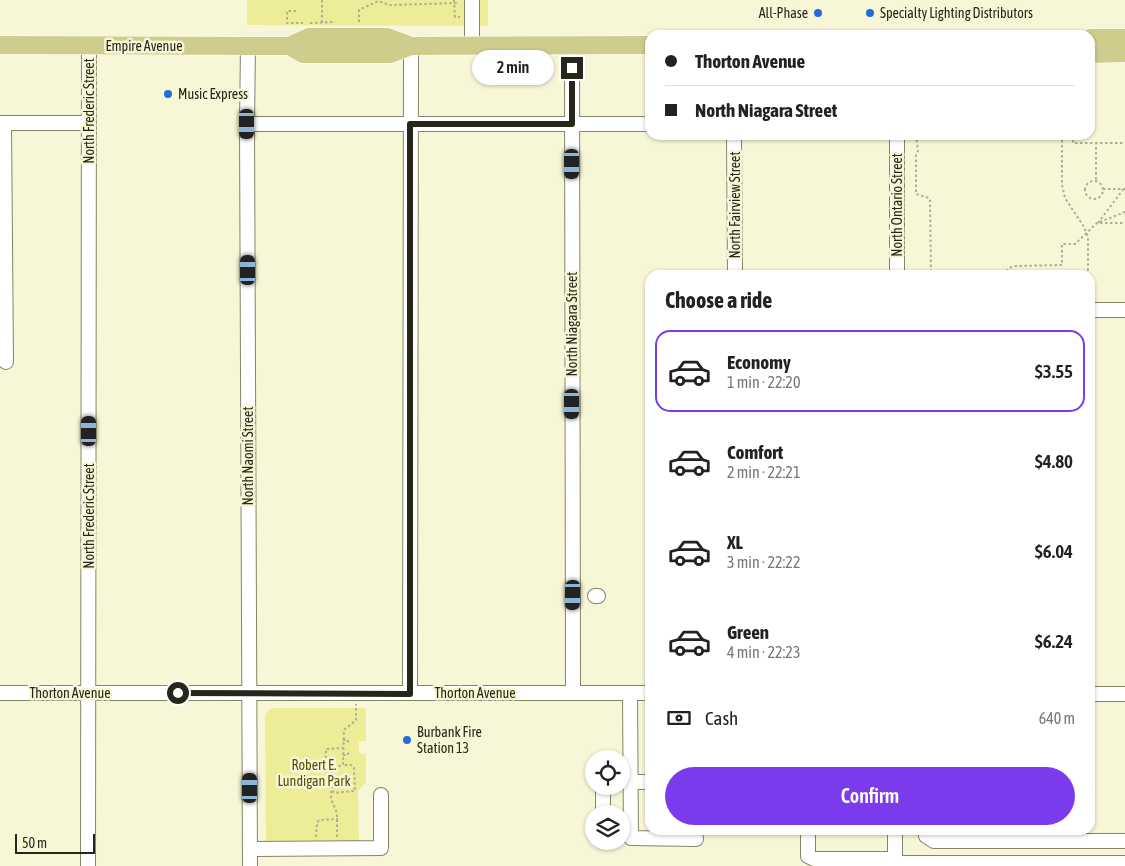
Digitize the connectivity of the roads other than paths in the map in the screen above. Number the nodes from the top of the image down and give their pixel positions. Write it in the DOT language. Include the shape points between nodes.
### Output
graph roads {
  1 [pos="472,1"];
  2 [pos="1095,38"];
  3 [pos="1125,38"];
  4 [pos="0,45"];
  5 [pos="645,45"];
  6 [pos="89,46"];
  7 [pos="248,46"];
  8 [pos="289,46"];
  9 [pos="411,46"];
  10 [pos="472,46"];
  11 [pos="572,46"];
  12 [pos="1125,53"];
  13 [pos="1095,54"];
  14 [pos="2,123"];
  15 [pos="89,123"];
  16 [pos="247,124"];
  17 [pos="410,124"];
  18 [pos="572,124"];
  19 [pos="645,124"];
  20 [pos="734,140"];
  21 [pos="897,140"];
  22 [pos="735,270"];
  23 [pos="897,270"];
  24 [pos="1095,310"];
  25 [pos="1125,310"];
  26 [pos="6,362"];
  27 [pos="0,693"];
  28 [pos="88,693"];
  29 [pos="249,693"];
  30 [pos="573,693"];
  31 [pos="630,693"];
  32 [pos="645,693"];
  33 [pos="410,694"];
  34 [pos="1095,694"];
  35 [pos="1125,694"];
  36 [pos="629,750"];
  37 [pos="630,777"];
  38 [pos="645,781"];
  39 [pos="381,795"];
  40 [pos="629,795"];
  41 [pos="696,835"];
  42 [pos="808,835"];
  43 [pos="895,835"];
  44 [pos="972,835"];
  45 [pos="926,836"];
  46 [pos="1125,841"];
  47 [pos="250,849"];
  48 [pos="814,862"];
  49 [pos="895,863"];
  50 [pos="1125,863"];
  51 [pos="1012,864"];
  52 [pos="88,866"];
  53 [pos="250,866"];
  1 -- 10 [label="street"];
  2 -- 3 [label="main road"];
  4 -- 6 [label="main road, Empire Avenue"];
  5 -- 11 [label="main road, Empire Avenue"];
  6 -- 7 [label="main road, Empire Avenue"];
  6 -- 15 [label="street, North Frederic Street"];
  7 -- 8 [label="main road, Empire Avenue"];
  7 -- 16 [label="street, North Naomi Street"];
  8 -- 9 [label="main road, Empire Avenue" via="303,54 390,54"];
  8 -- 9 [label="main road, Empire Avenue" via="322,29 387,37"];
  9 -- 10 [label="main road, Empire Avenue"];
  9 -- 17 [label="street"];
  10 -- 11 [label="main road, Empire Avenue"];
  11 -- 18 [label="street, North Niagara Street"];
  12 -- 13 [label="main road"];
  14 -- 15 [label="street"];
  14 -- 26 [label="street"];
  15 -- 28 [label="street, North Frederic Street"];
  16 -- 17 [label="street"];
  16 -- 29 [label="street, North Naomi Street"];
  17 -- 18 [label="street"];
  17 -- 33 [label="street"];
  18 -- 19 [label="street"];
  18 -- 30 [label="street, North Niagara Street"];
  20 -- 22 [label="street, North Fairview Street"];
  21 -- 23 [label="street, North Ontario Street"];
  24 -- 25 [label="street"];
  27 -- 28 [label="street, Thorton Avenue"];
  28 -- 29 [label="street, Thorton Avenue"];
  28 -- 52 [label="street, North Frederic Street"];
  29 -- 33 [label="street, Thorton Avenue"];
  29 -- 47 [label="street, North Naomi Street"];
  30 -- 31 [label="street, Thorton Avenue"];
  30 -- 33 [label="street, Thorton Avenue"];
  31 -- 32 [label="street, Thorton Avenue"];
  31 -- 36 [label="street"];
  34 -- 35 [label="street"];
  37 -- 38 [label="street"];
  39 -- 47 [label="street" via="381,848"];
  40 -- 41 [label="street" via="631,838 696,839"];
  42 -- 48 [label="street" via="808,856"];
  43 -- 49 [label="street"];
  44 -- 45 [label="street" via="934,841"];
  44 -- 46 [label="street"];
  47 -- 53 [label="street, North Naomi Street"];
  48 -- 49 [label="street"];
  49 -- 51 [label="street"];
  50 -- 51 [label="street"];
}
